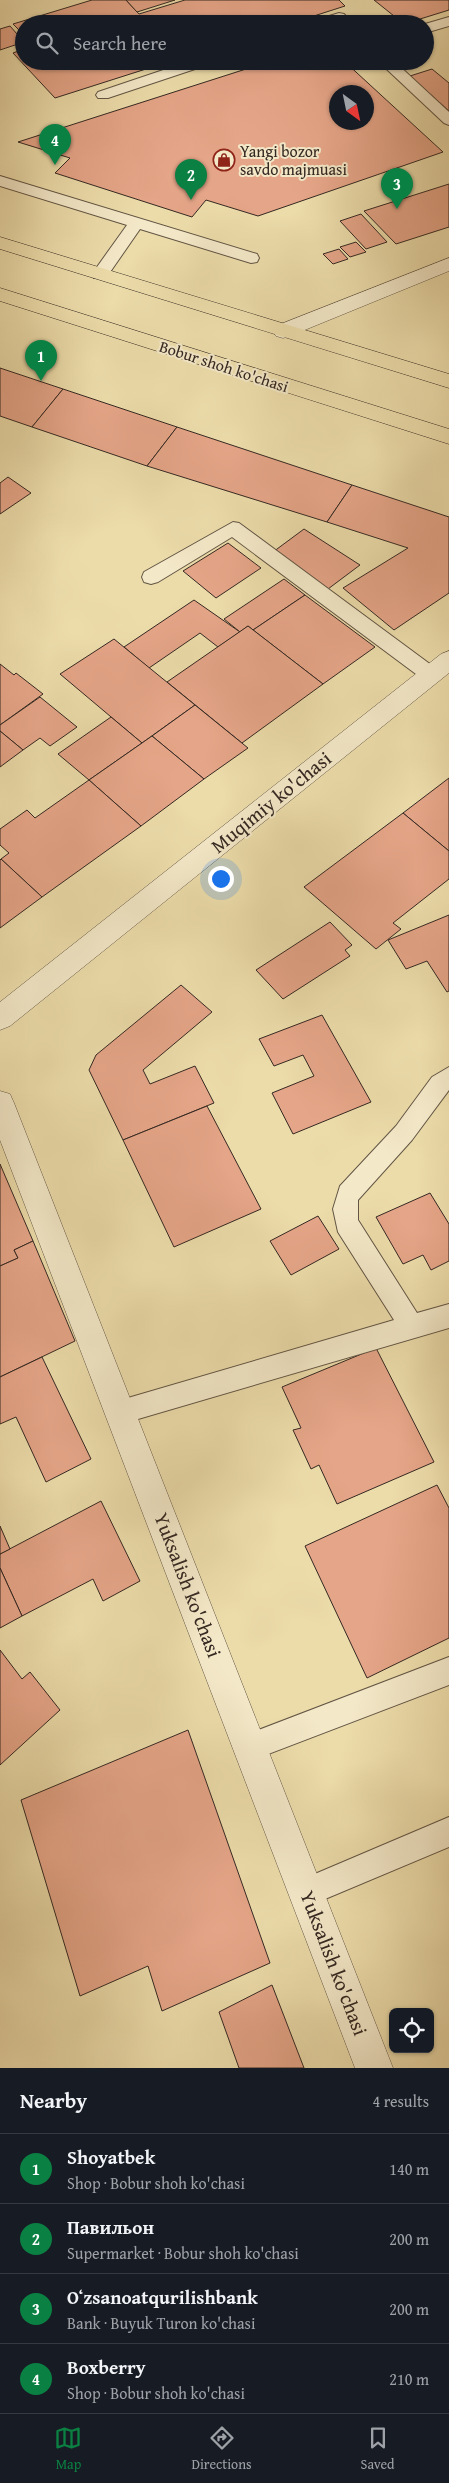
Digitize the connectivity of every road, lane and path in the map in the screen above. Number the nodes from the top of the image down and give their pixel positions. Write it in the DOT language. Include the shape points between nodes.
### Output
graph roads {
  1 [pos="449,21"];
  2 [pos="434,26"];
  3 [pos="179,70"];
  4 [pos="395,70"];
  5 [pos="103,95"];
  6 [pos="449,120"];
  7 [pos="0,181"];
  8 [pos="136,223"];
  9 [pos="0,242"];
  10 [pos="250,258"];
  11 [pos="449,264"];
  12 [pos="100,274"];
  13 [pos="0,294"];
  14 [pos="283,331"];
  15 [pos="449,381"];
  16 [pos="449,437"];
  17 [pos="151,577"];
  18 [pos="440,668"];
  19 [pos="0,1018"];
  20 [pos="449,1077"];
  21 [pos="0,1103"];
  22 [pos="449,1316"];
  23 [pos="412,1327"];
  24 [pos="121,1412"];
  25 [pos="449,1671"];
  26 [pos="250,1747"];
  27 [pos="449,1832"];
  28 [pos="306,1892"];
  29 [pos="374,2068"];
  1 -- 2 [label="lane"];
  3 -- 5 [label="lane"];
  4 -- 6 [label="lane"];
  7 -- 8 [label="lane"];
  8 -- 10 [label="lane"];
  8 -- 12 [label="lane"];
  9 -- 12 [label="main road"];
  11 -- 14 [label="street"];
  12 -- 14 [label="main road"];
  13 -- 16 [label="main road, Bobur shoh ko'chasi"];
  14 -- 15 [label="main road"];
  17 -- 18 [label="lane" via="233,528"];
  18 -- 19 [label="street, Muqimiy ko'chasi"];
  20 -- 23 [label="lane" via="440,1084 404,1133 348,1194 344,1205 347,1224"];
  21 -- 24 [label="street, Yuksalish ko'chasi"];
  22 -- 23 [label="lane"];
  23 -- 24 [label="lane"];
  24 -- 26 [label="street, Yuksalish ko'chasi"];
  25 -- 26 [label="lane"];
  26 -- 28 [label="street, Yuksalish ko'chasi"];
  27 -- 28 [label="lane"];
  28 -- 29 [label="street, Yuksalish ko'chasi"];
}
